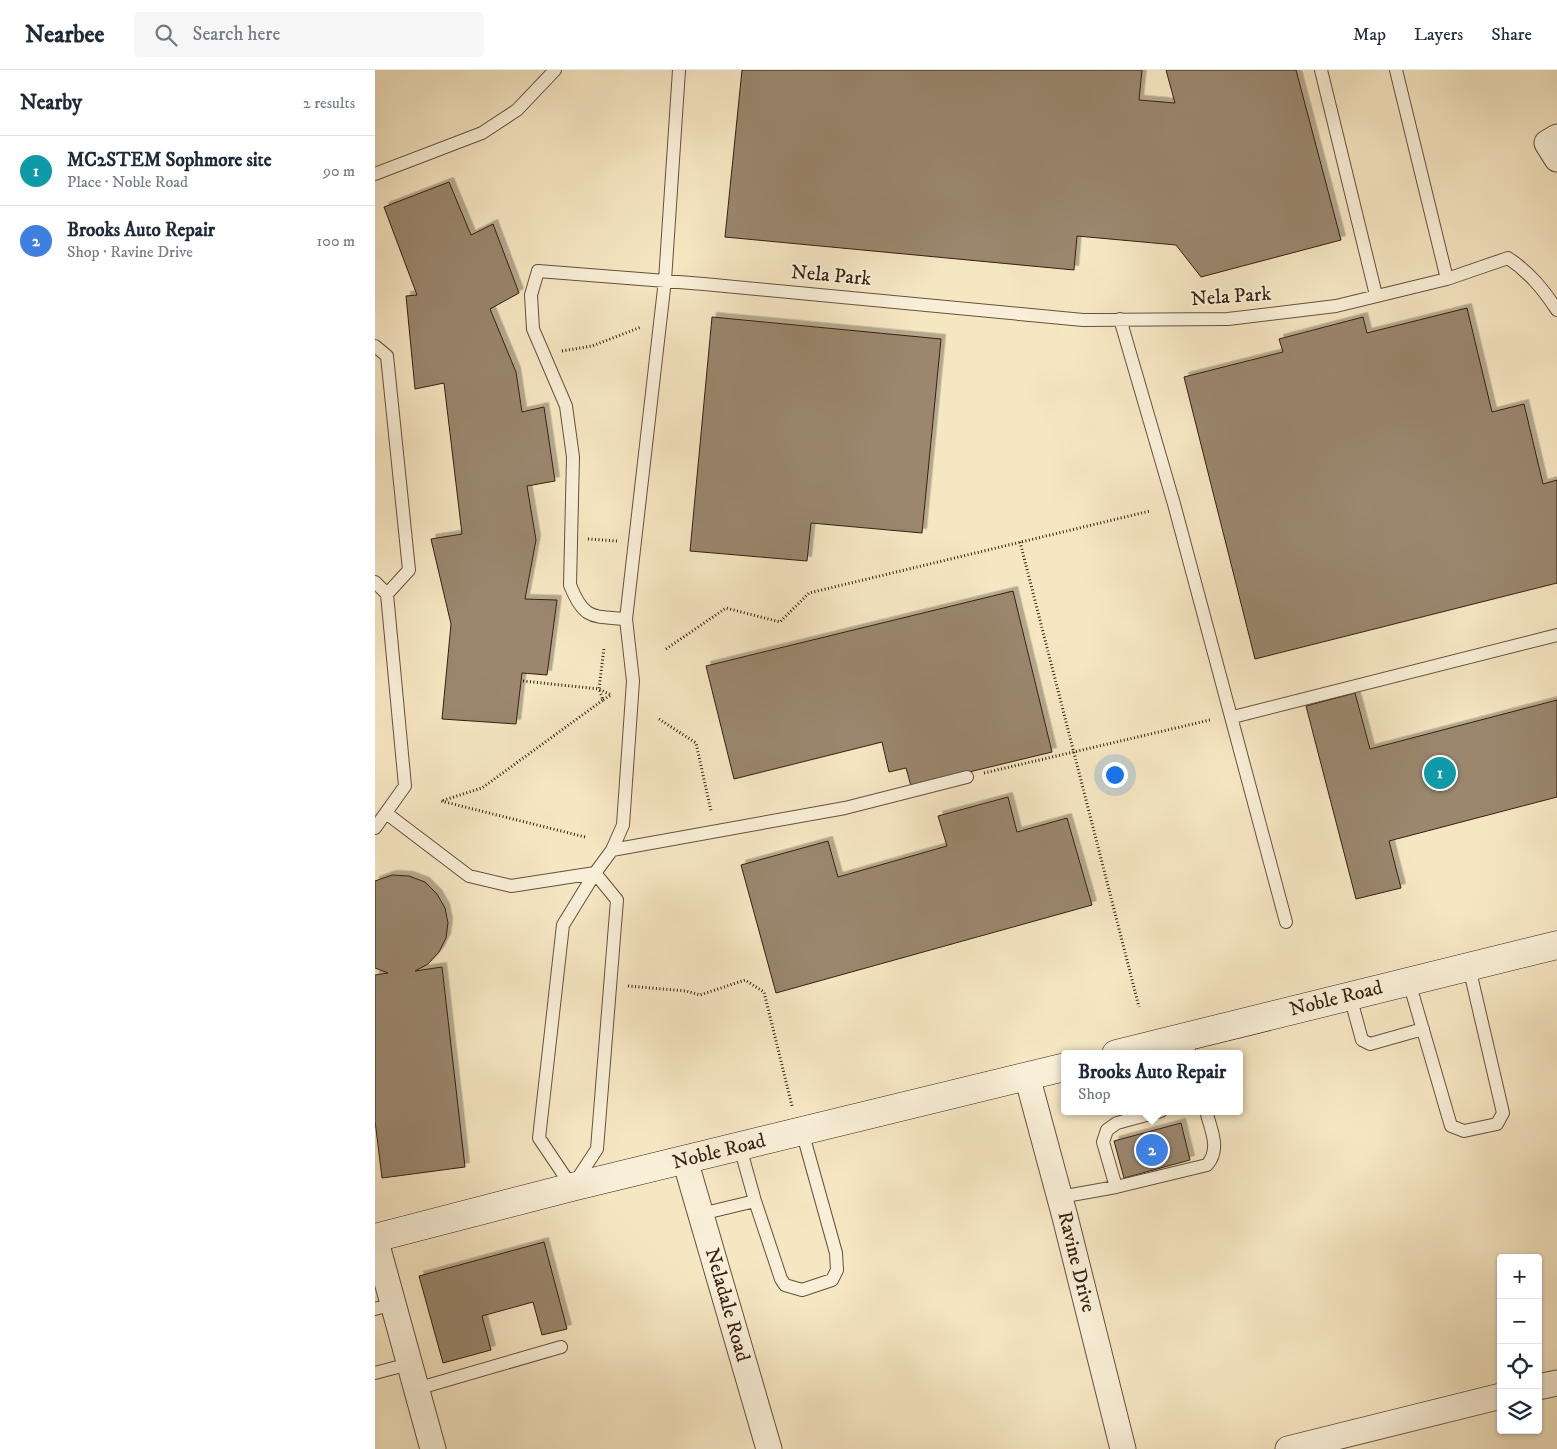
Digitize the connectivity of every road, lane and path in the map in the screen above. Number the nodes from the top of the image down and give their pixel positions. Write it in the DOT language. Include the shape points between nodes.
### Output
graph roads {
  1 [pos="555,70"];
  2 [pos="679,70"];
  3 [pos="1321,70"];
  4 [pos="1396,70"];
  5 [pos="375,174"];
  6 [pos="665,280"];
  7 [pos="1447,280"];
  8 [pos="1376,295"];
  9 [pos="1557,310"];
  10 [pos="1120,319"];
  11 [pos="641,327"];
  12 [pos="375,346"];
  13 [pos="561,351"];
  14 [pos="1150,511"];
  15 [pos="585,539"];
  16 [pos="618,541"];
  17 [pos="1021,542"];
  18 [pos="375,582"];
  19 [pos="387,594"];
  20 [pos="626,619"];
  21 [pos="1557,635"];
  22 [pos="604,648"];
  23 [pos="666,649"];
  24 [pos="523,681"];
  25 [pos="599,688"];
  26 [pos="603,700"];
  27 [pos="1233,717"];
  28 [pos="659,719"];
  29 [pos="1210,720"];
  30 [pos="1074,752"];
  31 [pos="967,777"];
  32 [pos="711,811"];
  33 [pos="386,813"];
  34 [pos="375,828"];
  35 [pos="585,837"];
  36 [pos="612,850"];
  37 [pos="595,873"];
  38 [pos="1286,922"];
  39 [pos="1557,945"];
  40 [pos="1469,967"];
  41 [pos="1409,982"];
  42 [pos="627,986"];
  43 [pos="1350,996"];
  44 [pos="1139,1007"];
  45 [pos="1423,1029"];
  46 [pos="1188,1045"];
  47 [pos="1148,1050"];
  48 [pos="1061,1068"];
  49 [pos="1027,1076"];
  50 [pos="792,1106"];
  51 [pos="1146,1115"];
  52 [pos="1207,1115"];
  53 [pos="802,1131"];
  54 [pos="740,1147"];
  55 [pos="685,1160"];
  56 [pos="572,1187"];
  57 [pos="1116,1187"];
  58 [pos="1060,1197"];
  59 [pos="755,1201"];
  60 [pos="701,1214"];
  61 [pos="375,1238"];
  62 [pos="384,1307"];
  63 [pos="561,1347"];
  64 [pos="409,1364"];
  65 [pos="375,1373"];
  66 [pos="1557,1383"];
  67 [pos="1542,1386"];
  68 [pos="416,1389"];
  69 [pos="1497,1397"];
  70 [pos="433,1449"];
  71 [pos="769,1449"];
  72 [pos="1123,1449"];
  73 [pos="1288,1449"];
  1 -- 5 [label="lane" via="517,110 482,132"];
  2 -- 6 [label="lane"];
  3 -- 8 [label="lane"];
  4 -- 7 [label="lane"];
  6 -- 10 [label="lane, Nela Park" via="1083,320"];
  6 -- 20 [label="lane"];
  6 -- 20 [label="lane, Nela Park" via="538,272 531,295 533,329 566,406 573,457 570,585 577,603 591,616"];
  7 -- 8 [label="lane, Nela Park"];
  7 -- 9 [label="lane, Nela Park" via="1508,258 1543,289"];
  8 -- 10 [label="lane, Nela Park" via="1336,306 1228,319"];
  10 -- 27 [label="lane"];
  11 -- 13 [label="path" via="592,346"];
  12 -- 19 [label="lane" via="387,356 409,570"];
  14 -- 17 [label="path"];
  15 -- 16 [label="path"];
  17 -- 23 [label="path" via="809,593 780,622 726,608"];
  17 -- 30 [label="path"];
  18 -- 19 [label="lane"];
  19 -- 33 [label="lane" via="405,786"];
  20 -- 36 [label="lane" via="633,681 623,826"];
  21 -- 27 [label="lane"];
  22 -- 25 [label="path"];
  24 -- 25 [label="path"];
  25 -- 26 [label="path"];
  25 -- 26 [label="path" via="611,695"];
  26 -- 35 [label="path" via="483,788 441,801"];
  27 -- 38 [label="lane"];
  28 -- 32 [label="path" via="696,743"];
  29 -- 30 [label="path"];
  30 -- 31 [label="path"];
  30 -- 44 [label="path"];
  31 -- 36 [label="lane" via="845,808"];
  33 -- 34 [label="lane"];
  33 -- 37 [label="lane" via="469,876 511,886"];
  36 -- 37 [label="lane"];
  37 -- 56 [label="lane" via="617,900 597,1149"];
  37 -- 56 [label="lane" via="563,925 539,1138"];
  39 -- 40 [label="main road, Noble Road"];
  40 -- 41 [label="main road, Noble Road"];
  40 -- 45 [label="lane" via="1503,1113 1497,1124 1464,1131 1451,1126"];
  41 -- 43 [label="main road, Noble Road"];
  41 -- 45 [label="lane"];
  42 -- 50 [label="path" via="700,994 745,980 764,992"];
  43 -- 45 [label="lane" via="1362,1040 1370,1044"];
  43 -- 46 [label="main road, Noble Road"];
  46 -- 47 [label="main road, Noble Road"];
  48 -- 49 [label="main road, Noble Road"];
  49 -- 53 [label="main road, Noble Road"];
  49 -- 58 [label="street, Ravine Drive"];
  51 -- 57 [label="lane" via="1117,1123 1107,1130 1103,1142"];
  52 -- 57 [label="lane" via="1216,1149 1207,1165"];
  53 -- 54 [label="main road, Noble Road"];
  53 -- 59 [label="lane" via="836,1252 837,1270 832,1280 802,1290 785,1285"];
  54 -- 55 [label="main road, Noble Road"];
  54 -- 59 [label="lane"];
  55 -- 56 [label="main road, Noble Road"];
  55 -- 60 [label="street, Neladale Road"];
  56 -- 61 [label="main road, Noble Road"];
  57 -- 58 [label="lane"];
  58 -- 72 [label="street, Ravine Drive"];
  59 -- 60 [label="lane"];
  60 -- 71 [label="street, Neladale Road"];
  61 -- 62 [label="street"];
  62 -- 64 [label="street"];
  63 -- 68 [label="lane"];
  64 -- 65 [label="lane"];
  64 -- 68 [label="street"];
  66 -- 67 [label="street"];
  68 -- 70 [label="street"];
  69 -- 73 [label="street"];
}
